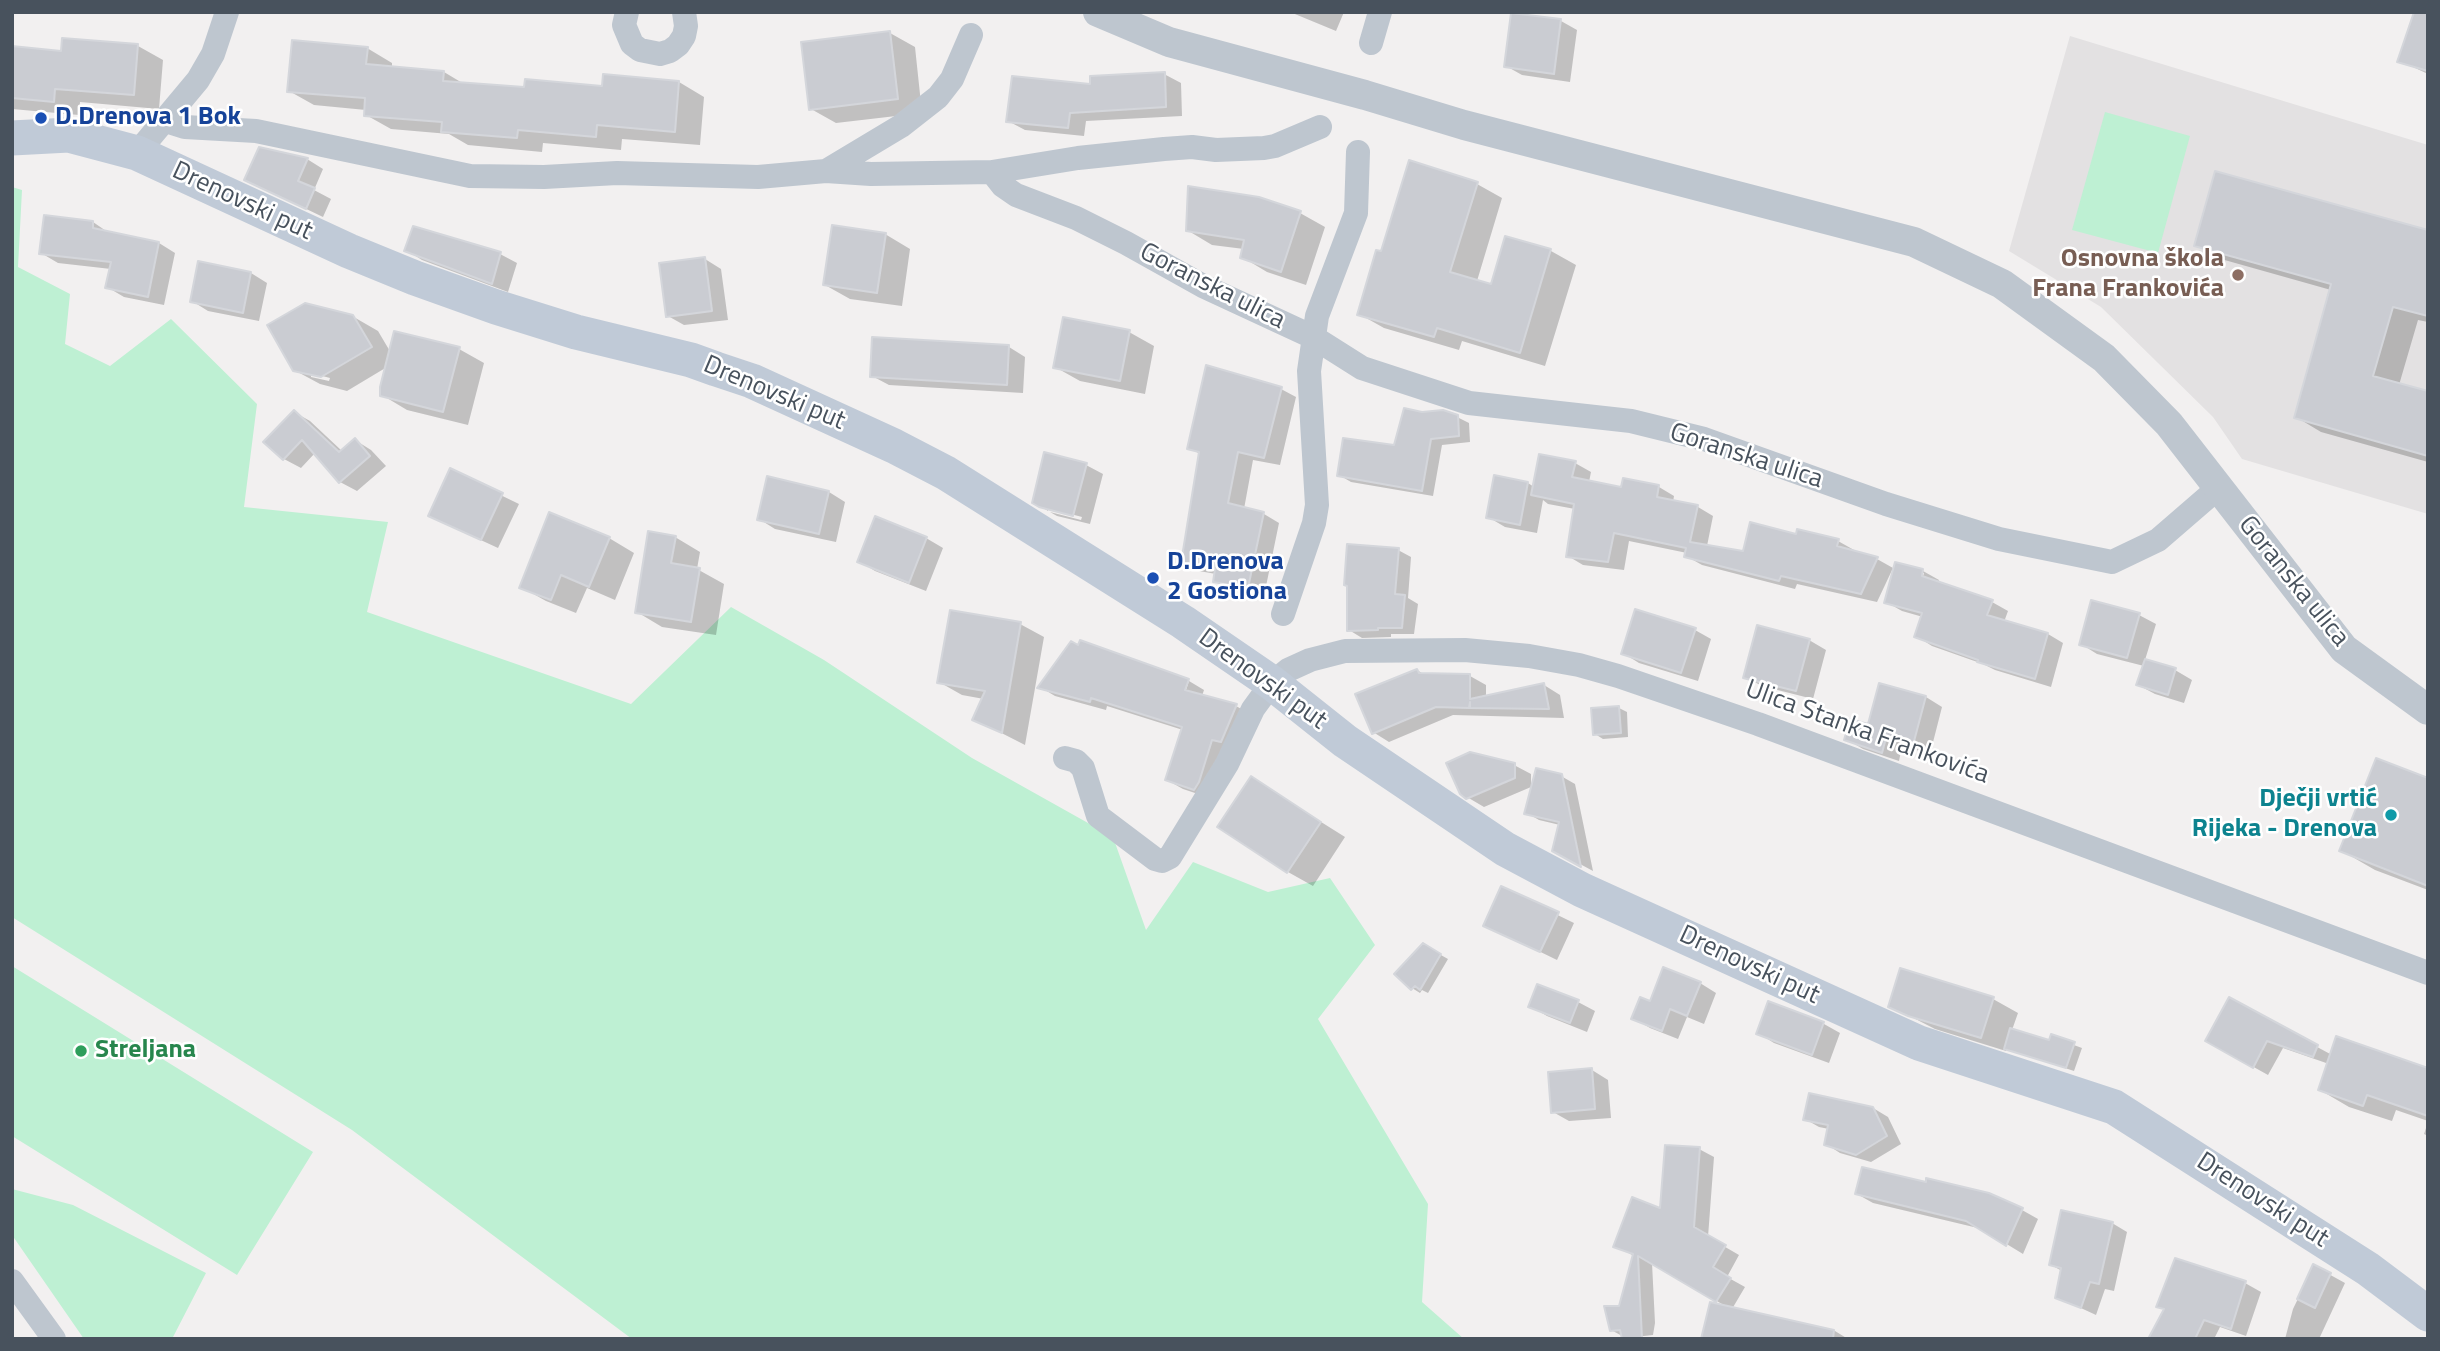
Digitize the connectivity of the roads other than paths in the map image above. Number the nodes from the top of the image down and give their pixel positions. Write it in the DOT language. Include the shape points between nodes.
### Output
graph roads {
  1 [pos="227,12"];
  2 [pos="684,12"];
  3 [pos="1098,12"];
  4 [pos="1380,12"];
  5 [pos="620,13"];
  6 [pos="971,35"];
  7 [pos="1371,43"];
  8 [pos="166,121"];
  9 [pos="1320,127"];
  10 [pos="12,138"];
  11 [pos="1358,152"];
  12 [pos="137,153"];
  13 [pos="826,171"];
  14 [pos="992,172"];
  15 [pos="1313,337"];
  16 [pos="2217,489"];
  17 [pos="1283,614"];
  18 [pos="1272,683"];
  19 [pos="2428,709"];
  20 [pos="1065,758"];
  21 [pos="2428,973"];
  22 [pos="12,1281"];
  23 [pos="2428,1314"];
  24 [pos="54,1339"];
  1 -- 8 [label="street" via="198,80"];
  2 -- 5 [label="street" via="684,36 670,51 660,54 640,51 632,44"];
  3 -- 16 [label="street" via="1169,42 1464,125 1914,242 2001,284 2104,358 2169,424"];
  4 -- 7 [label="street"];
  6 -- 13 [label="street" via="952,79 938,97 901,126"];
  8 -- 12 [label="street"];
  8 -- 13 [label="street" via="185,127 256,131 470,176 617,173 758,177"];
  9 -- 14 [label="street" via="1275,146 1164,149"];
  10 -- 12 [label="main road, Drenovski put" via="69,135"];
  11 -- 15 [label="street" via="1356,213"];
  12 -- 18 [label="main road, Drenovski put" via="415,278 576,332 691,360 752,381 845,423 946,473"];
  13 -- 14 [label="street"];
  14 -- 15 [label="street, Goranska ulica" via="1016,195 1076,218 1203,286"];
  15 -- 16 [label="street, Goranska ulica" via="1362,368 1469,403 1630,421 1704,439 1999,539 2112,562 2158,540"];
  15 -- 17 [label="street" via="1309,371 1317,505"];
  16 -- 19 [label="street, Goranska ulica" via="2344,649"];
  18 -- 20 [label="street" via="1180,841 1162,861 1098,816 1083,768"];
  18 -- 21 [label="street, Ulica Stanka Frankovića" via="1310,660 1345,651 1465,650 1579,665 1758,724"];
  18 -- 23 [label="main road, Drenovski put" via="1345,741 1505,849 1919,1043 2114,1107 2368,1269"];
  22 -- 24 [label="street"];
}
